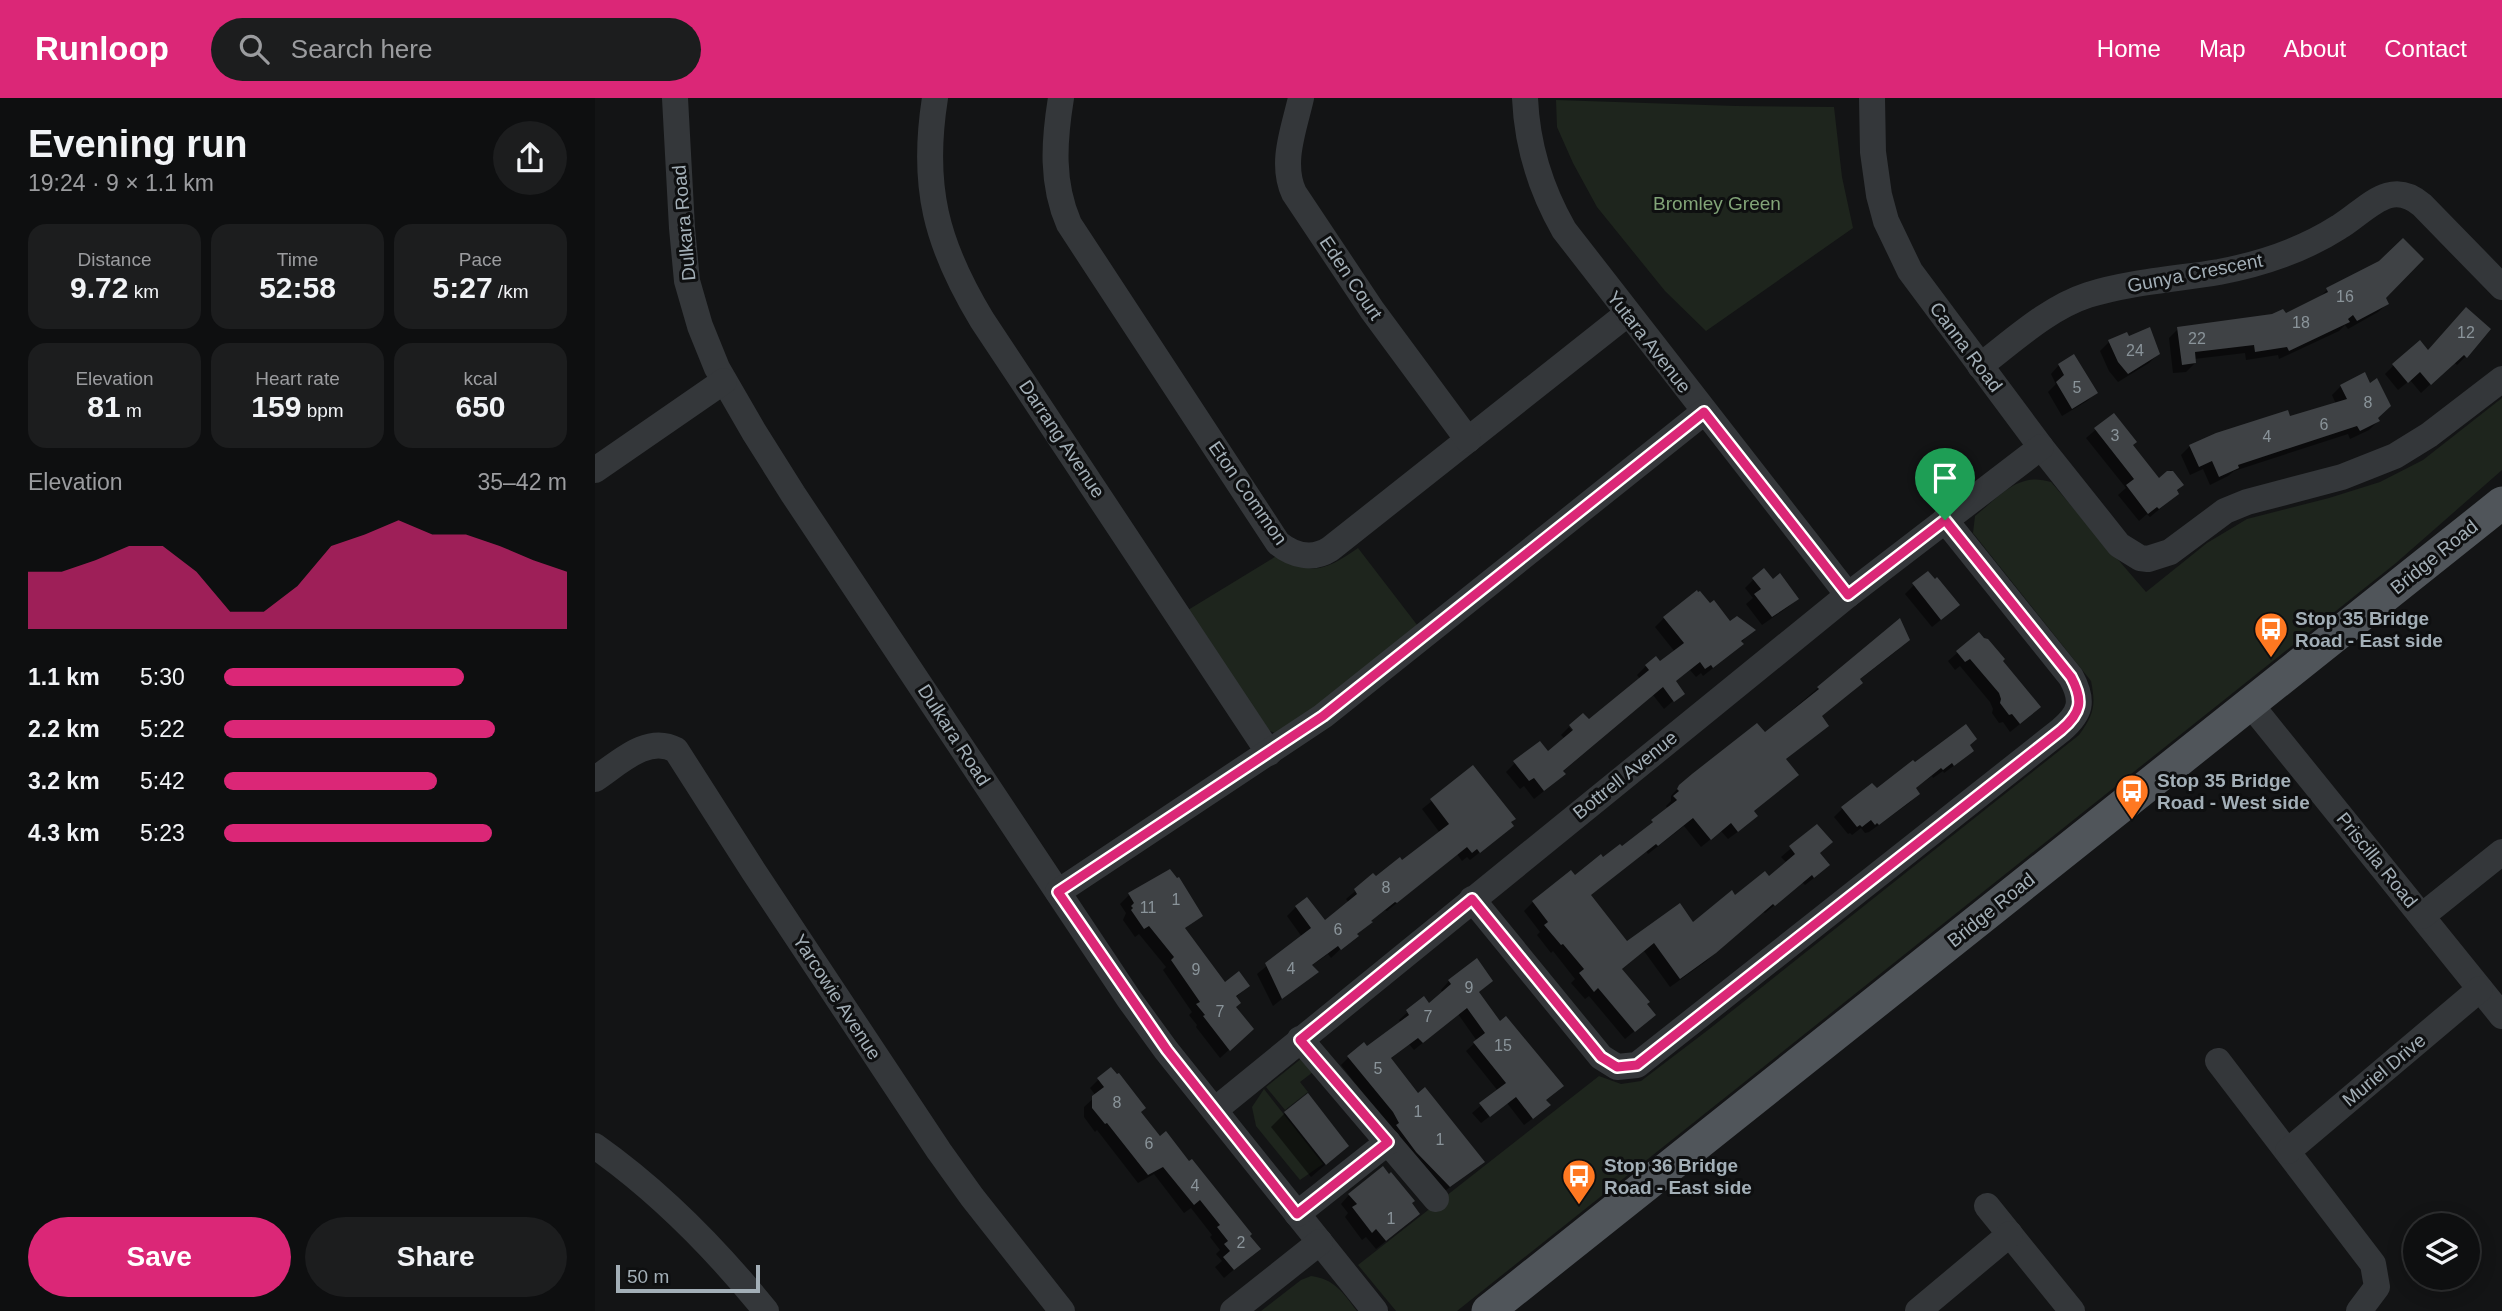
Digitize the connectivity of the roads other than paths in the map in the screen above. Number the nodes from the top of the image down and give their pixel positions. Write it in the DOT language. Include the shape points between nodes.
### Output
graph roads {
  1 [pos="675,98"];
  2 [pos="935,98"];
  3 [pos="1061,98"];
  4 [pos="1301,98"];
  5 [pos="1525,98"];
  6 [pos="1872,98"];
  7 [pos="2502,287"];
  8 [pos="1627,314"];
  9 [pos="1980,366"];
  10 [pos="2502,379"];
  11 [pos="724,381"];
  12 [pos="1704,412"];
  13 [pos="1468,440"];
  14 [pos="2041,447"];
  15 [pos="595,470"];
  16 [pos="2499,504"];
  17 [pos="1945,520"];
  18 [pos="1848,595"];
  19 [pos="2251,705"];
  20 [pos="1269,753"];
  21 [pos="595,779"];
  22 [pos="2502,852"];
  23 [pos="1058,892"];
  24 [pos="1472,899"];
  25 [pos="2422,916"];
  26 [pos="2480,989"];
  27 [pos="2502,1016"];
  28 [pos="1300,1040"];
  29 [pos="2218,1061"];
  30 [pos="1216,1110"];
  31 [pos="1388,1142"];
  32 [pos="595,1146"];
  33 [pos="2288,1151"];
  34 [pos="1436,1199"];
  35 [pos="1987,1206"];
  36 [pos="1297,1214"];
  37 [pos="2010,1234"];
  38 [pos="1320,1242"];
  39 [pos="1506,1306"];
  40 [pos="766,1311"];
  41 [pos="1062,1311"];
  42 [pos="1233,1311"];
  43 [pos="1375,1311"];
  44 [pos="1918,1311"];
  45 [pos="2072,1311"];
  46 [pos="2359,1311"];
  1 -- 11 [label="street, Dulkara Road" via="687,281 708,350"];
  2 -- 20 [label="street, Darrang Avenue" via="930,188 955,273"];
  3 -- 13 [label="street, Eton Common" via="1055,168 1069,224 1279,543 1299,554 1322,554"];
  4 -- 13 [label="street, Eden Court" via="1288,181 1372,310"];
  5 -- 8 [label="street, Yutara Avenue" via="1534,163 1553,209 1574,245"];
  6 -- 9 [label="street, Canna Road" via="1874,169 1886,220 1910,271"];
  7 -- 9 [label="street, Gunya Crescent" via="2422,205 2396,192 2282,256 2085,296 2045,318"];
  8 -- 12 [label="street, Yutara Avenue"];
  8 -- 13 [label="street, Eton Common"];
  9 -- 14 [label="street, Canna Road"];
  10 -- 14 [label="street, Canna Road" via="2395,456 2342,477 2225,511 2170,552 2148,559 2119,545"];
  11 -- 15 [label="street"];
  11 -- 23 [label="street, Dulkara Road"];
  12 -- 18 [label="street, Yutara Avenue"];
  12 -- 20 [label="street" via="1323,716"];
  14 -- 17 [label="street, Bottrell Avenue"];
  16 -- 19 [label="main road, Bridge Road"];
  17 -- 18 [label="street, Bottrell Avenue"];
  17 -- 24 [label="street" via="2071,677 2080,696 2078,708 2061,730 1637,1065 1617,1067 1601,1057"];
  18 -- 24 [label="street, Bottrell Avenue"];
  19 -- 25 [label="street, Priscilla Road"];
  19 -- 39 [label="main road, Bridge Road"];
  20 -- 23 [label="street"];
  21 -- 41 [label="street, Yarcowie Avenue" via="649,746 676,750 939,1151"];
  22 -- 25 [label="street"];
  23 -- 30 [label="street, Dulkara Road" via="1159,1040"];
  24 -- 28 [label="street, Bottrell Avenue"];
  25 -- 26 [label="street, Priscilla Road"];
  26 -- 27 [label="street, Priscilla Road"];
  26 -- 33 [label="street, Muriel Drive"];
  28 -- 30 [label="street, Bottrell Avenue"];
  28 -- 31 [label="street"];
  29 -- 33 [label="street"];
  30 -- 36 [label="street, Dulkara Road"];
  31 -- 34 [label="street"];
  31 -- 36 [label="street"];
  32 -- 40 [label="street" via="689,1224"];
  33 -- 46 [label="street" via="2373,1264 2377,1287"];
  35 -- 37 [label="street"];
  36 -- 38 [label="street, Dulkara Road"];
  37 -- 44 [label="street"];
  37 -- 45 [label="street"];
  38 -- 42 [label="street"];
  38 -- 43 [label="street, Dulkara Road"];
}
